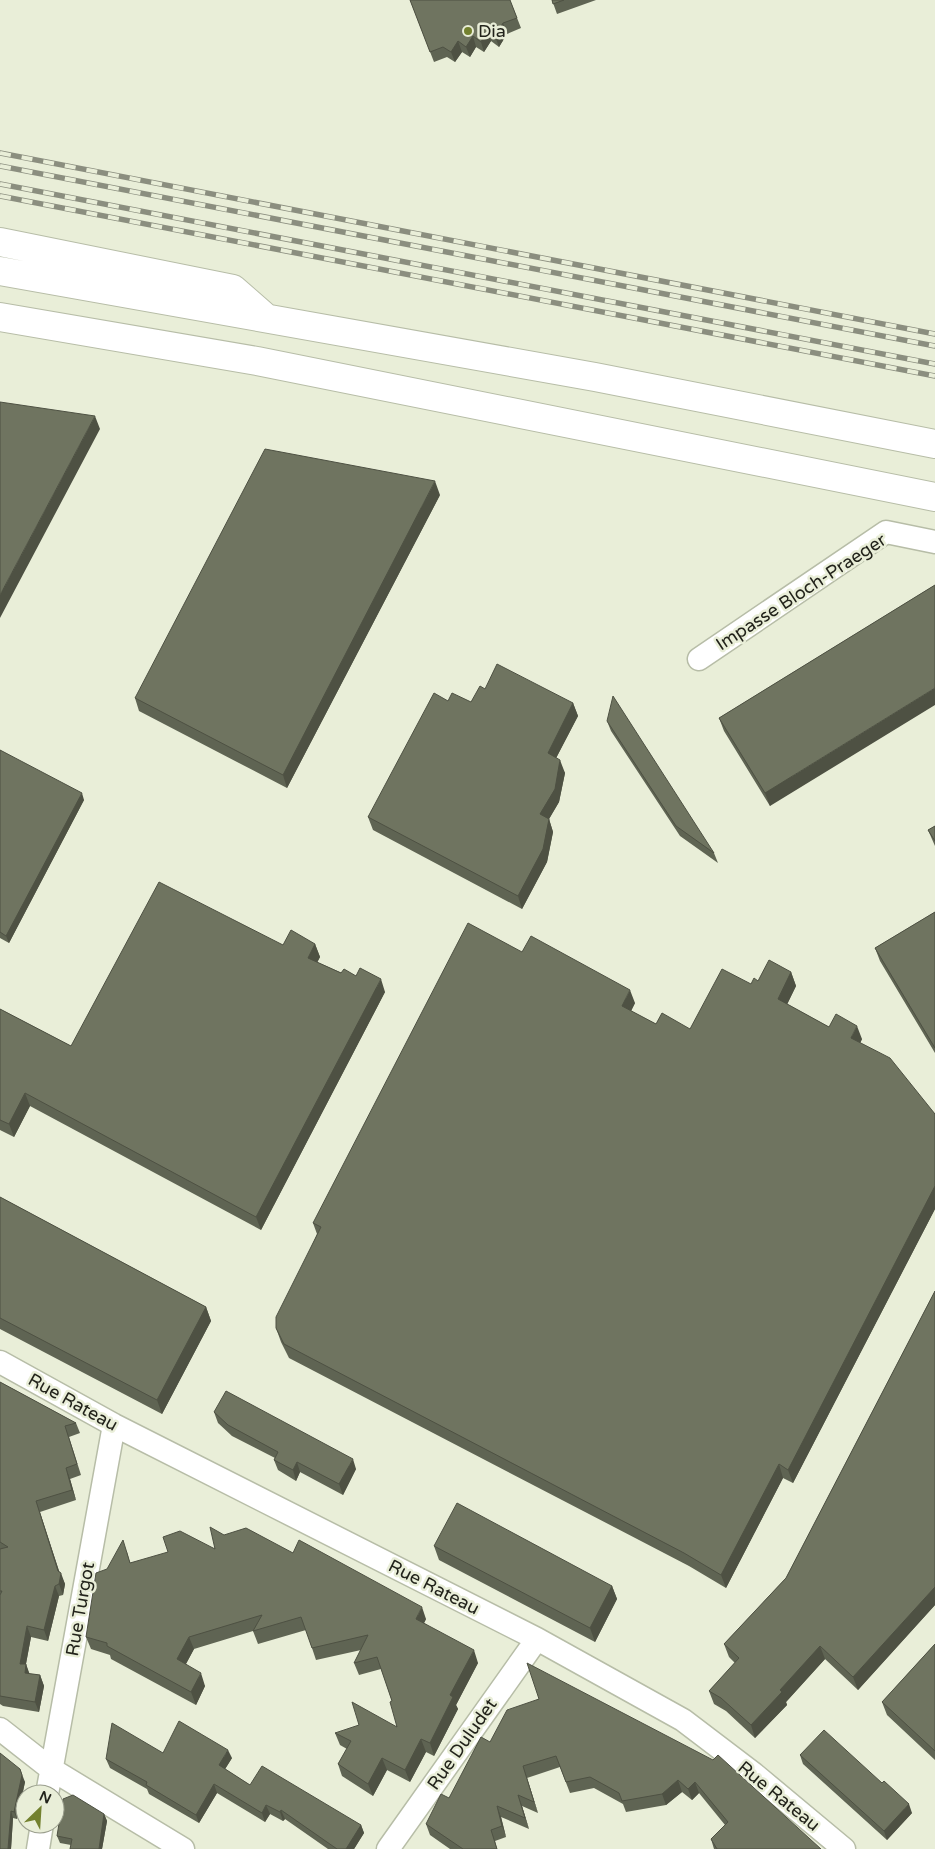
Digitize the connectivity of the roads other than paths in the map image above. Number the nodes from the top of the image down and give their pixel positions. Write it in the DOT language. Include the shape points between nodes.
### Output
graph roads {
  1 [pos="0,242"];
  2 [pos="0,271"];
  3 [pos="0,316"];
  4 [pos="265,317"];
  5 [pos="935,444"];
  6 [pos="935,497"];
  7 [pos="935,542"];
  8 [pos="699,659"];
  9 [pos="0,1362"];
  10 [pos="114,1425"];
  11 [pos="537,1639"];
  12 [pos="0,1729"];
  13 [pos="51,1769"];
  14 [pos="49,1784"];
  15 [pos="40,1834"];
  16 [pos="38,1849"];
  17 [pos="183,1849"];
  18 [pos="388,1849"];
  19 [pos="844,1849"];
  1 -- 4 [label="highway" via="233,289"];
  2 -- 4 [label="highway"];
  3 -- 6 [label="highway" via="266,363"];
  4 -- 5 [label="highway" via="595,377"];
  7 -- 8 [label="street, Impasse Bloch-Praeger" via="886,532"];
  9 -- 10 [label="street, Rue Rateau"];
  10 -- 11 [label="street, Rue Rateau"];
  10 -- 13 [label="street, Rue Turgot"];
  11 -- 18 [label="street, Rue Duludet"];
  11 -- 19 [label="street, Rue Rateau" via="683,1720"];
  12 -- 13 [label="street"];
  13 -- 14 [label="street, Rue Turgot"];
  13 -- 17 [label="street"];
  15 -- 16 [label="street"];
}
